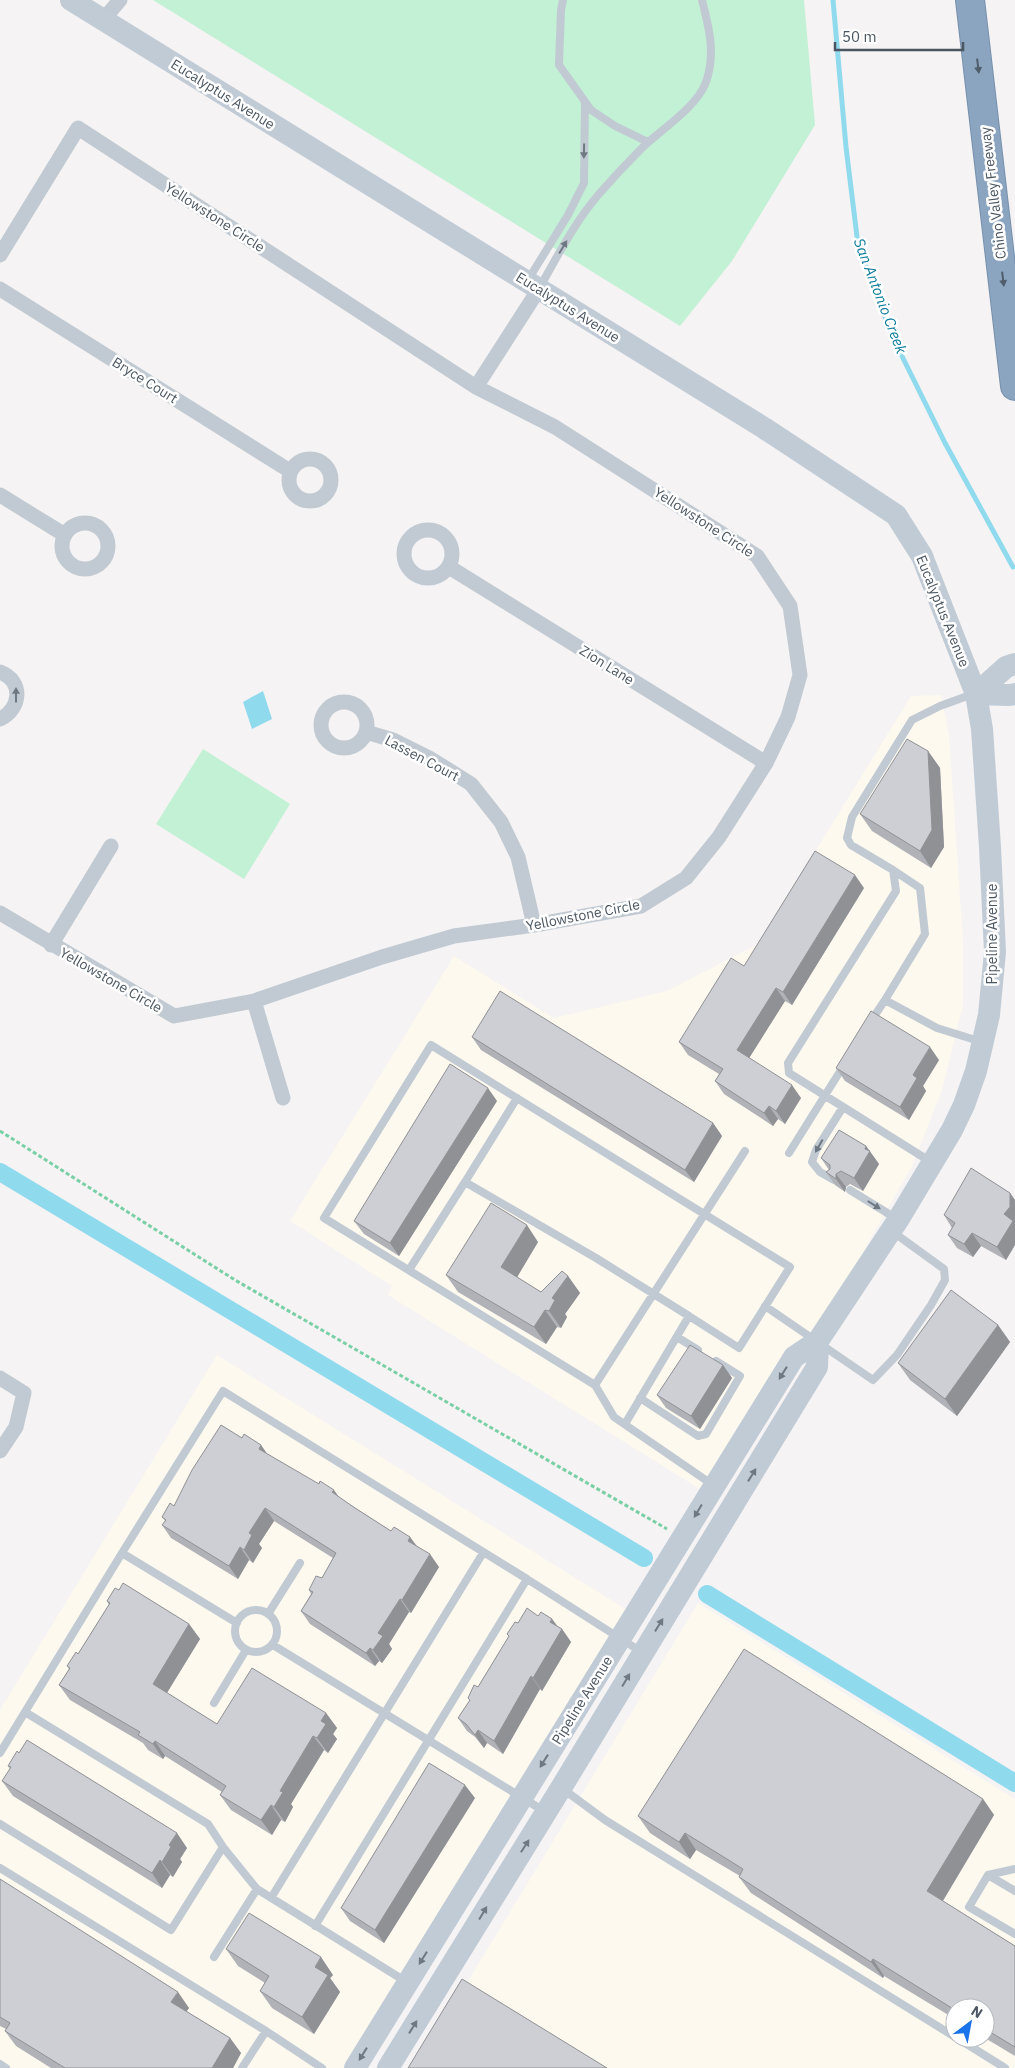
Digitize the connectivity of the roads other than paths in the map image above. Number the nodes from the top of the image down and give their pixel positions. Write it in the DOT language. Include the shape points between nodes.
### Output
graph roads {
  1 [pos="71,0"];
  2 [pos="120,0"];
  3 [pos="563,0"];
  4 [pos="702,0"];
  5 [pos="970,0"];
  6 [pos="103,20"];
  7 [pos="585,102"];
  8 [pos="648,142"];
  9 [pos="0,255"];
  10 [pos="533,285"];
  11 [pos="0,289"];
  12 [pos="1015,386"];
  13 [pos="476,387"];
  14 [pos="290,471"];
  15 [pos="0,495"];
  16 [pos="65,535"];
  17 [pos="449,567"];
  18 [pos="1015,664"];
  19 [pos="0,672"];
  20 [pos="976,694"];
  21 [pos="1015,694"];
  22 [pos="0,719"];
  23 [pos="366,732"];
  24 [pos="766,763"];
  25 [pos="111,846"];
  26 [pos="894,870"];
  27 [pos="0,914"];
  28 [pos="534,925"];
  29 [pos="51,944"];
  30 [pos="885,1000"];
  31 [pos="254,1001"];
  32 [pos="865,1032"];
  33 [pos="984,1042"];
  34 [pos="850,1056"];
  35 [pos="825,1096"];
  36 [pos="283,1098"];
  37 [pos="517,1098"];
  38 [pos="843,1107"];
  39 [pos="745,1151"];
  40 [pos="789,1153"];
  41 [pos="933,1163"];
  42 [pos="834,1180"];
  43 [pos="465,1182"];
  44 [pos="850,1190"];
  45 [pos="706,1215"];
  46 [pos="895,1225"];
  47 [pos="409,1270"];
  48 [pos="654,1295"];
  49 [pos="765,1306"];
  50 [pos="689,1316"];
  51 [pos="676,1336"];
  52 [pos="818,1341"];
  53 [pos="0,1378"];
  54 [pos="595,1385"];
  55 [pos="640,1398"];
  56 [pos="625,1424"];
  57 [pos="0,1451"];
  58 [pos="714,1485"];
  59 [pos="122,1553"];
  60 [pos="483,1553"];
  61 [pos="300,1563"];
  62 [pos="527,1579"];
  63 [pos="268,1614"];
  64 [pos="237,1623"];
  65 [pos="620,1638"];
  66 [pos="273,1645"];
  67 [pos="246,1650"];
  68 [pos="642,1652"];
  69 [pos="214,1703"];
  70 [pos="25,1712"];
  71 [pos="383,1714"];
  72 [pos="428,1742"];
  73 [pos="0,1753"];
  74 [pos="561,1788"];
  75 [pos="522,1797"];
  76 [pos="546,1812"];
  77 [pos="0,1824"];
  78 [pos="223,1847"];
  79 [pos="0,1868"];
  80 [pos="1015,1869"];
  81 [pos="988,1875"];
  82 [pos="257,1889"];
  83 [pos="1015,1891"];
  84 [pos="271,1898"];
  85 [pos="315,1926"];
  86 [pos="1015,1934"];
  87 [pos="214,1957"];
  88 [pos="408,1983"];
  89 [pos="945,2030"];
  90 [pos="266,2031"];
  91 [pos="973,2048"];
  92 [pos="0,2064"];
  93 [pos="6,2068"];
  94 [pos="242,2068"];
  95 [pos="322,2068"];
  96 [pos="355,2068"];
  97 [pos="388,2068"];
  98 [pos="1005,2068"];
  1 -- 6 [label="main road, Eucalyptus Avenue"];
  2 -- 6 [label="street"];
  3 -- 7 [label="lane" via="559,65"];
  4 -- 8 [label="lane" via="712,60 706,84 696,99"];
  5 -- 12 [label="highway, Chino Valley Freeway, one-way"];
  6 -- 10 [label="main road, Eucalyptus Avenue"];
  7 -- 8 [label="lane" via="615,126"];
  7 -- 10 [label="lane, one-way" via="584,183"];
  10 -- 8 [label="lane, one-way" via="586,210"];
  9 -- 13 [label="street, Yellowstone Circle" via="78,128"];
  10 -- 13 [label="street"];
  10 -- 20 [label="main road, Eucalyptus Avenue" via="764,428 896,516 922,556"];
  11 -- 14 [label="street, Bryce Court"];
  13 -- 24 [label="street, Yellowstone Circle" via="555,427 757,556 790,606 800,675 788,717"];
  15 -- 16 [label="street"];
  17 -- 24 [label="street, Zion Lane"];
  18 -- 20 [label="main road" via="1006,667"];
  22 -- 19 [label="street, one-way" via="8,715 18,699 13,680"];
  20 -- 21 [label="main road"];
  20 -- 26 [label="lane" via="912,720 852,817 847,838 851,845"];
  20 -- 33 [label="main road, Pipeline Avenue" via="982,729 995,952"];
  23 -- 28 [label="street, Lassen Court" via="401,744 471,784 501,822 518,857"];
  24 -- 28 [label="street, Yellowstone Circle" via="719,837 686,878 641,906"];
  25 -- 29 [label="street"];
  26 -- 30 [label="lane" via="920,888 924,934"];
  26 -- 35 [label="lane" via="896,892 788,1063 789,1073"];
  27 -- 29 [label="street, Yellowstone Circle"];
  28 -- 31 [label="street, Yellowstone Circle" via="454,936"];
  29 -- 31 [label="street, Yellowstone Circle" via="174,1016"];
  30 -- 32 [label="lane"];
  30 -- 33 [label="lane" via="937,1028"];
  31 -- 36 [label="street"];
  33 -- 41 [label="main road, Pipeline Avenue" via="964,1105"];
  34 -- 35 [label="lane"];
  35 -- 38 [label="lane"];
  35 -- 40 [label="lane"];
  37 -- 43 [label="lane"];
  37 -- 45 [label="lane"];
  37 -- 47 [label="lane" via="431,1045 324,1218"];
  38 -- 41 [label="lane"];
  38 -- 42 [label="lane, one-way" via="812,1162 820,1172"];
  39 -- 45 [label="lane"];
  41 -- 46 [label="main road, Pipeline Avenue"];
  43 -- 47 [label="lane"];
  43 -- 48 [label="lane"];
  44 -- 46 [label="lane, one-way"];
  45 -- 48 [label="lane"];
  45 -- 49 [label="lane" via="790,1267"];
  46 -- 52 [label="main road, Pipeline Avenue"];
  46 -- 52 [label="lane" via="944,1269 945,1280 931,1304 897,1355 873,1380"];
  47 -- 54 [label="lane"];
  48 -- 50 [label="lane"];
  48 -- 54 [label="lane"];
  49 -- 50 [label="lane" via="738,1348"];
  49 -- 52 [label="lane"];
  50 -- 51 [label="lane"];
  51 -- 55 [label="lane"];
  51 -- 55 [label="lane" via="740,1376 706,1434 698,1436"];
  52 -- 58 [label="main road, Pipeline Avenue, one-way" via="794,1356"];
  68 -- 52 [label="main road, Pipeline Avenue, one-way" via="817,1367"];
  53 -- 57 [label="street" via="24,1393 16,1427"];
  54 -- 56 [label="lane" via="614,1417"];
  55 -- 56 [label="lane"];
  56 -- 58 [label="lane"];
  58 -- 65 [label="main road, Pipeline Avenue, one-way"];
  59 -- 60 [label="lane" via="223,1391"];
  59 -- 64 [label="lane"];
  59 -- 70 [label="lane"];
  60 -- 62 [label="lane"];
  60 -- 71 [label="lane"];
  61 -- 63 [label="lane"];
  62 -- 65 [label="lane"];
  62 -- 72 [label="lane"];
  63 -- 64 [label="lane" via="262,1610 247,1612"];
  63 -- 66 [label="lane" via="278,1628"];
  64 -- 67 [label="lane" via="237,1640"];
  65 -- 68 [label="lane"];
  65 -- 75 [label="main road, Pipeline Avenue, one-way"];
  66 -- 67 [label="lane" via="258,1653"];
  66 -- 71 [label="lane"];
  67 -- 69 [label="lane"];
  74 -- 68 [label="main road, Pipeline Avenue, one-way"];
  70 -- 73 [label="lane"];
  70 -- 78 [label="lane" via="208,1824"];
  71 -- 72 [label="lane"];
  71 -- 84 [label="lane"];
  72 -- 75 [label="lane"];
  72 -- 85 [label="lane"];
  74 -- 76 [label="main road, Pipeline Avenue"];
  74 -- 89 [label="lane" via="605,1820"];
  75 -- 76 [label="lane"];
  75 -- 88 [label="main road, Pipeline Avenue, one-way"];
  97 -- 76 [label="main road, Pipeline Avenue, one-way"];
  77 -- 78 [label="lane" via="171,1930"];
  78 -- 82 [label="lane"];
  79 -- 90 [label="lane"];
  80 -- 81 [label="lane"];
  81 -- 83 [label="lane"];
  81 -- 86 [label="lane" via="969,1906"];
  82 -- 84 [label="lane"];
  82 -- 87 [label="lane"];
  84 -- 85 [label="lane"];
  85 -- 88 [label="lane"];
  88 -- 96 [label="main road, Pipeline Avenue, one-way"];
  90 -- 94 [label="lane"];
  90 -- 95 [label="lane"];
  91 -- 98 [label="lane"];
  92 -- 93 [label="lane"];
}
